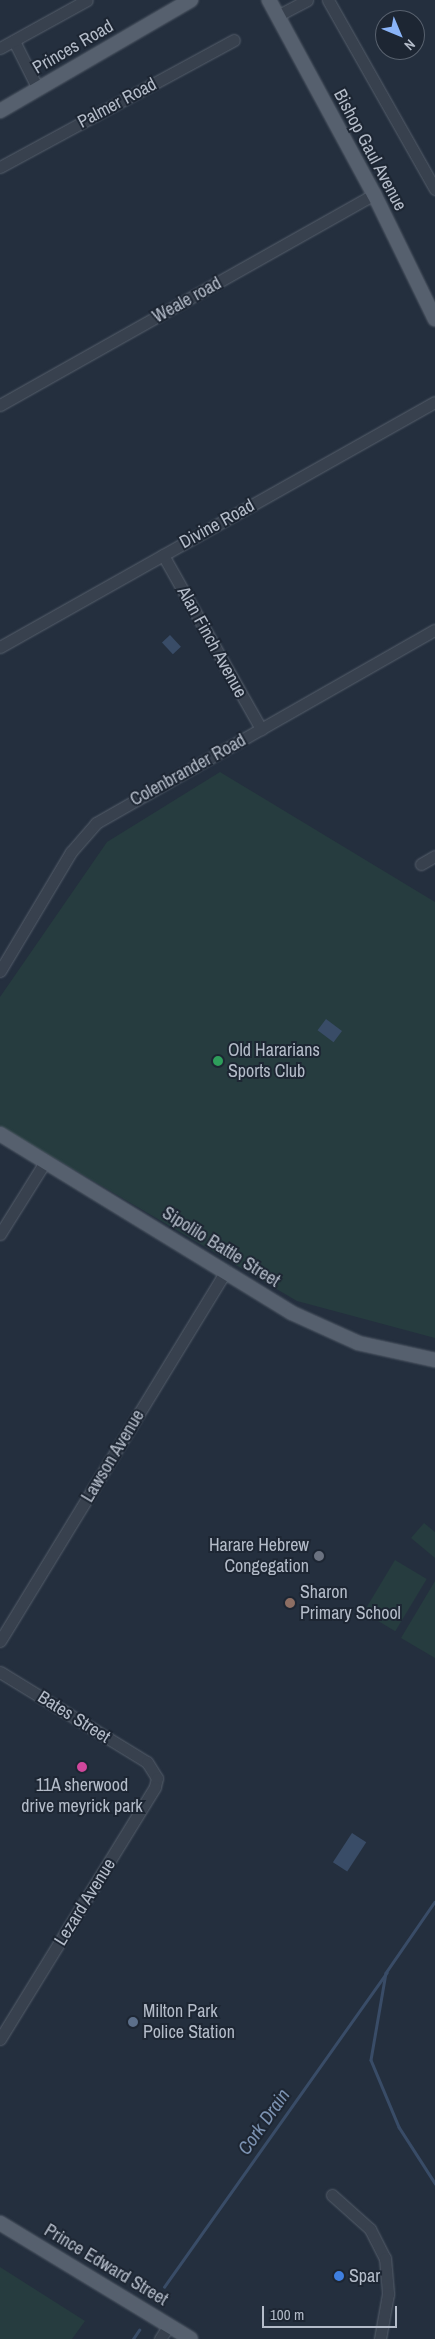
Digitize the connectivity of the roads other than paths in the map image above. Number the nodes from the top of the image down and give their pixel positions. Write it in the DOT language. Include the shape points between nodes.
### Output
graph roads {
  1 [pos="191,0"];
  2 [pos="269,0"];
  3 [pos="307,0"];
  4 [pos="328,0"];
  5 [pos="84,1"];
  6 [pos="277,16"];
  7 [pos="234,40"];
  8 [pos="14,41"];
  9 [pos="0,48"];
  10 [pos="38,89"];
  11 [pos="0,111"];
  12 [pos="0,166"];
  13 [pos="435,189"];
  14 [pos="374,194"];
  15 [pos="435,320"];
  16 [pos="435,402"];
  17 [pos="0,405"];
  18 [pos="163,555"];
  19 [pos="435,630"];
  20 [pos="0,647"];
  21 [pos="261,729"];
  22 [pos="435,856"];
  23 [pos="421,864"];
  24 [pos="0,971"];
  25 [pos="0,1134"];
  26 [pos="45,1162"];
  27 [pos="0,1234"];
  28 [pos="226,1271"];
  29 [pos="435,1360"];
  30 [pos="0,1641"];
  31 [pos="0,1672"];
  32 [pos="147,1762"];
  33 [pos="0,2040"];
  34 [pos="332,2196"];
  35 [pos="0,2223"];
  36 [pos="169,2326"];
  37 [pos="160,2339"];
  38 [pos="191,2339"];
  39 [pos="380,2339"];
  1 -- 10 [label="main road, Princes Road"];
  2 -- 6 [label="main road, Bishop Gaul Avenue"];
  3 -- 6 [label="street"];
  4 -- 13 [label="street, Bishop Gaul Avenue"];
  5 -- 8 [label="street"];
  6 -- 14 [label="main road, Bishop Gaul Avenue"];
  7 -- 12 [label="street, Palmer Road"];
  8 -- 9 [label="street"];
  8 -- 10 [label="street"];
  10 -- 11 [label="main road, Princes Road"];
  14 -- 15 [label="main road, Bishop Gaul Avenue"];
  14 -- 17 [label="street, Weale road"];
  16 -- 18 [label="street, Divine Road"];
  18 -- 20 [label="street, Divine Road"];
  18 -- 21 [label="street, Alan Finch Avenue"];
  19 -- 21 [label="street, Colenbrander Road"];
  21 -- 24 [label="street, Colenbrander Road" via="96,824 71,852"];
  22 -- 23 [label="street"];
  25 -- 26 [label="main road, Sipolilo Battle Street"];
  26 -- 27 [label="street"];
  26 -- 28 [label="main road, Sipolilo Battle Street"];
  28 -- 29 [label="main road, Sipolilo Battle Street" via="321,1328 358,1343"];
  28 -- 30 [label="street, Lawson Avenue"];
  31 -- 32 [label="street, Bates Street"];
  32 -- 33 [label="street, Lezard Avenue" via="157,1778 155,1787"];
  34 -- 39 [label="street" via="370,2229 385,2258 388,2294"];
  35 -- 36 [label="main road, Prince Edward Street"];
  36 -- 37 [label="street"];
  36 -- 38 [label="main road, Prince Edward Street"];
}
